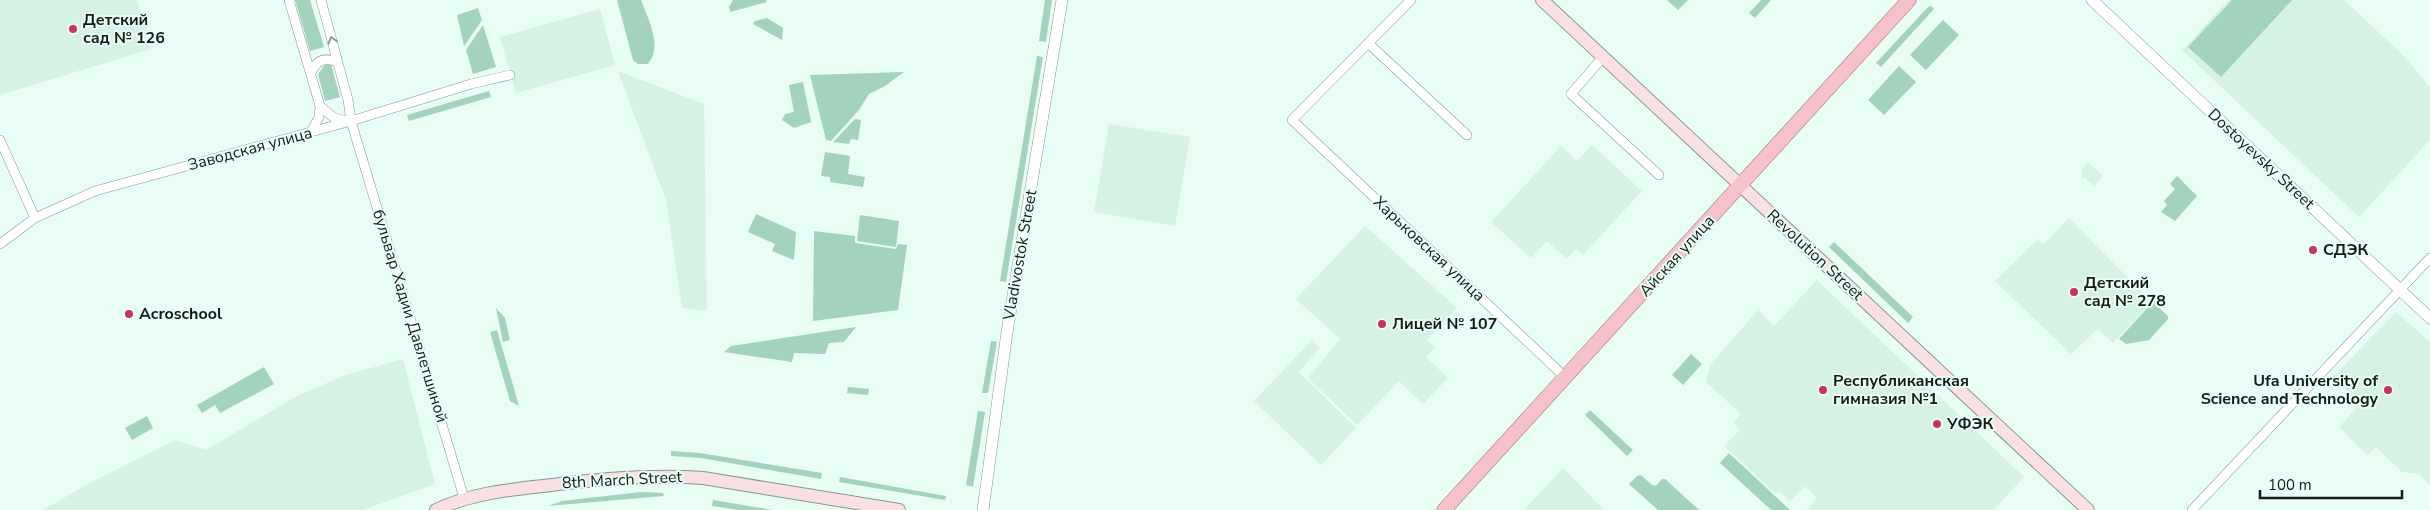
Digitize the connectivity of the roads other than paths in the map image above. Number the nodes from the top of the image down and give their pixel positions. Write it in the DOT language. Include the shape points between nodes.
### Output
graph roads {
  1 [pos="289,0"];
  2 [pos="321,0"];
  3 [pos="1062,0"];
  4 [pos="1411,0"];
  5 [pos="1542,0"];
  6 [pos="1909,0"];
  7 [pos="2092,0"];
  8 [pos="1368,43"];
  9 [pos="1603,57"];
  10 [pos="338,62"];
  11 [pos="311,73"];
  12 [pos="510,75"];
  13 [pos="320,106"];
  14 [pos="351,121"];
  15 [pos="311,132"];
  16 [pos="1467,135"];
  17 [pos="0,140"];
  18 [pos="1659,175"];
  19 [pos="1740,186"];
  20 [pos="35,218"];
  21 [pos="0,244"];
  22 [pos="2430,258"];
  23 [pos="2400,290"];
  24 [pos="2430,318"];
  25 [pos="1566,378"];
  26 [pos="465,504"];
  27 [pos="436,510"];
  28 [pos="899,510"];
  29 [pos="982,510"];
  30 [pos="1444,510"];
  31 [pos="2088,510"];
  32 [pos="2192,510"];
  1 -- 11 [label="street"];
  10 -- 2 [label="street, бульвар Хадии Давлетшиной, one-way"];
  3 -- 29 [label="street, Vladivostok Street" via="1007,332"];
  4 -- 8 [label="street"];
  5 -- 9 [label="main road, Revolution Street"];
  6 -- 19 [label="main road, Айская улица"];
  7 -- 23 [label="street, Dostoyevsky Street"];
  8 -- 16 [label="street"];
  8 -- 25 [label="street, Харьковская улица" via="1292,120"];
  9 -- 18 [label="street" via="1571,94"];
  9 -- 19 [label="main road, Revolution Street"];
  10 -- 11 [label="street" via="324,59 313,67"];
  10 -- 14 [label="street, бульвар Хадии Давлетшиной"];
  11 -- 13 [label="street"];
  12 -- 14 [label="street, Заводская улица"];
  13 -- 14 [label="street" via="334,118"];
  13 -- 15 [label="street" via="319,117"];
  14 -- 15 [label="street, Заводская улица"];
  14 -- 26 [label="street, бульвар Хадии Давлетшиной"];
  15 -- 20 [label="street, Заводская улица" via="95,192"];
  17 -- 20 [label="street"];
  19 -- 25 [label="main road, Айская улица"];
  19 -- 31 [label="main road, Revolution Street"];
  20 -- 21 [label="street, Заводская улица"];
  22 -- 23 [label="street"];
  23 -- 24 [label="street, Dostoyevsky Street"];
  23 -- 32 [label="street"];
  25 -- 30 [label="main road, Айская улица"];
  26 -- 27 [label="main road, 8th March Street"];
  26 -- 28 [label="main road, 8th March Street" via="492,492 572,482 677,476"];
}
